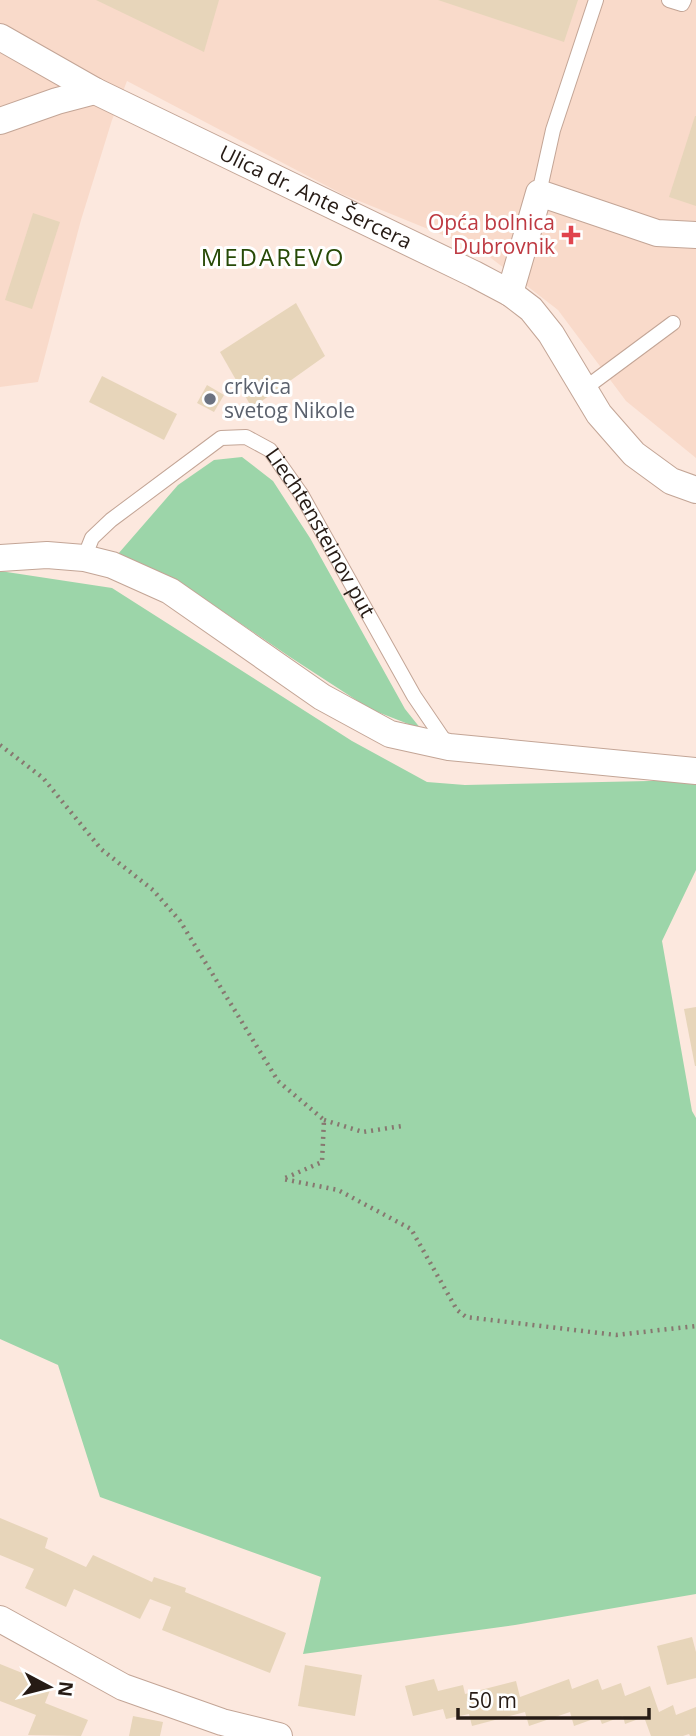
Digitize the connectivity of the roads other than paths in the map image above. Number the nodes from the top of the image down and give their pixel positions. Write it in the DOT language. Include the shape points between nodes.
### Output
graph roads {
  1 [pos="596,0"];
  2 [pos="669,0"];
  3 [pos="684,0"];
  4 [pos="0,37"];
  5 [pos="95,91"];
  6 [pos="0,121"];
  7 [pos="540,193"];
  8 [pos="696,234"];
  9 [pos="510,293"];
  10 [pos="673,323"];
  11 [pos="584,389"];
  12 [pos="696,490"];
  13 [pos="0,558"];
  14 [pos="84,558"];
  15 [pos="449,747"];
  16 [pos="696,771"];
  17 [pos="0,1619"];
  18 [pos="279,1736"];
  1 -- 7 [label="lane" via="553,130"];
  2 -- 3 [label="lane" via="682,4"];
  4 -- 5 [label="street, Ulica dr. Ante Šercera"];
  5 -- 6 [label="street"];
  5 -- 9 [label="street, Ulica dr. Ante Šercera"];
  7 -- 8 [label="street" via="657,233"];
  7 -- 9 [label="street"];
  9 -- 11 [label="street, Ulica dr. Ante Šercera" via="531,309 551,334"];
  10 -- 11 [label="lane"];
  11 -- 12 [label="street, Ulica dr. Ante Šercera" via="634,454 671,481"];
  13 -- 14 [label="street"];
  14 -- 15 [label="street" via="170,591 322,697 390,734"];
  14 -- 15 [label="lane, Liechtensteinov put" via="92,538 111,520 221,438 246,437 270,450 301,494 414,696"];
  15 -- 16 [label="street"];
  17 -- 18 [label="street" via="123,1687 222,1722"];
}
